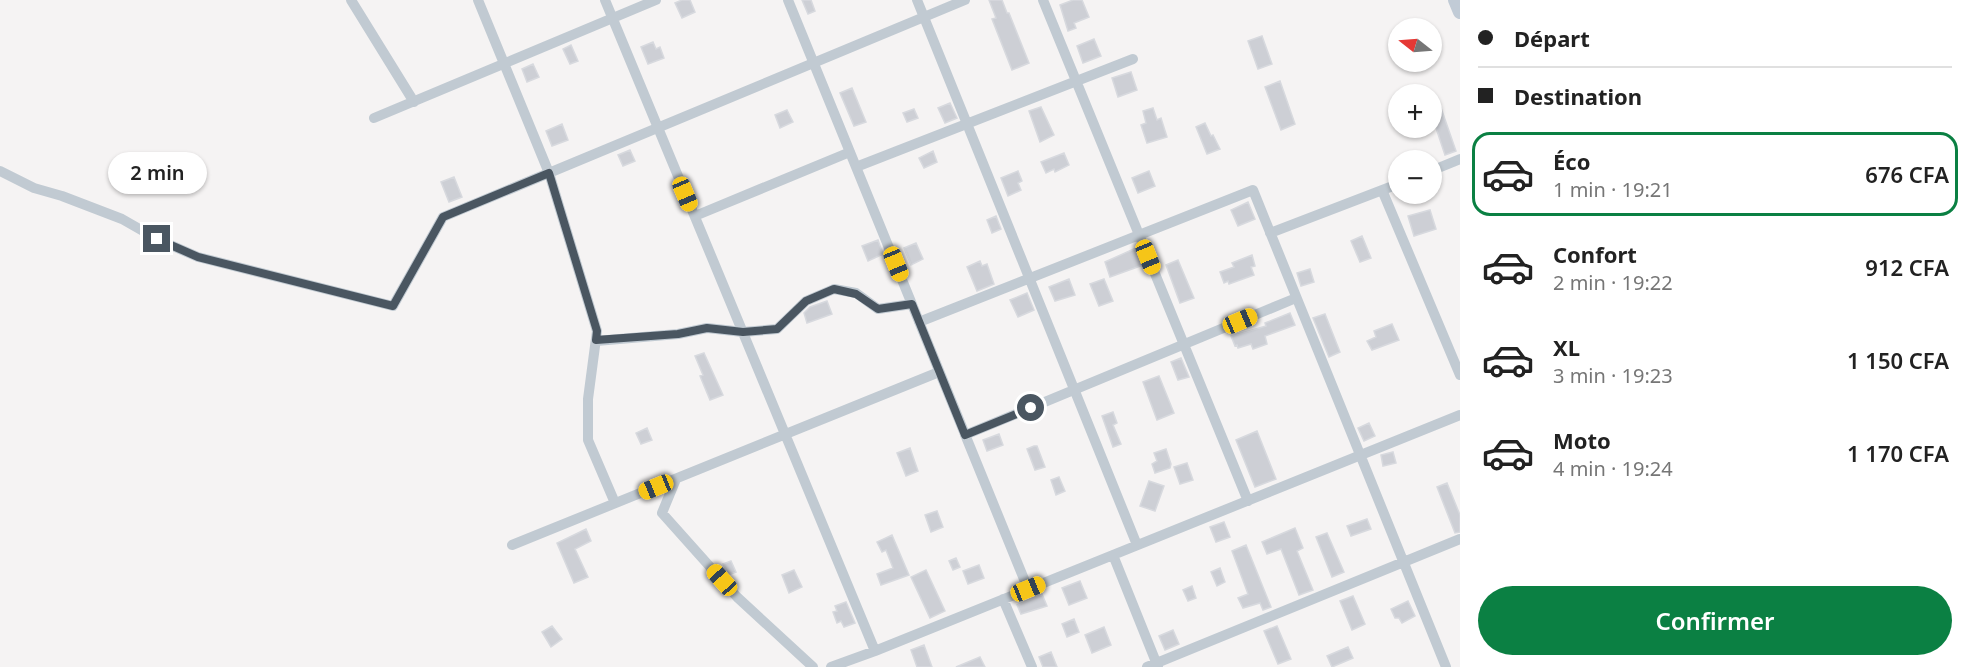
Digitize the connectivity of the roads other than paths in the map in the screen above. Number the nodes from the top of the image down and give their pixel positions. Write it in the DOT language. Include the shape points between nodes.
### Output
graph roads {
  1 [pos="351,0"];
  2 [pos="478,0"];
  3 [pos="605,0"];
  4 [pos="656,0"];
  5 [pos="788,0"];
  6 [pos="917,0"];
  7 [pos="965,0"];
  8 [pos="1043,0"];
  9 [pos="1455,0"];
  10 [pos="1460,12"];
  11 [pos="924,17"];
  12 [pos="613,18"];
  13 [pos="1133,59"];
  14 [pos="813,63"];
  15 [pos="504,64"];
  16 [pos="1076,81"];
  17 [pos="414,102"];
  18 [pos="375,118"];
  19 [pos="967,124"];
  20 [pos="658,127"];
  21 [pos="850,152"];
  22 [pos="1460,159"];
  23 [pos="1442,166"];
  24 [pos="856,167"];
  25 [pos="0,171"];
  26 [pos="549,173"];
  27 [pos="1388,188"];
  28 [pos="1382,190"];
  29 [pos="694,216"];
  30 [pos="1270,233"];
  31 [pos="1139,235"];
  32 [pos="1029,278"];
  33 [pos="1296,298"];
  34 [pos="912,304"];
  35 [pos="919,322"];
  36 [pos="743,332"];
  37 [pos="596,340"];
  38 [pos="1184,345"];
  39 [pos="939,372"];
  40 [pos="1460,375"];
  41 [pos="1074,390"];
  42 [pos="1460,415"];
  43 [pos="785,434"];
  44 [pos="965,435"];
  45 [pos="1360,455"];
  46 [pos="676,478"];
  47 [pos="1248,501"];
  48 [pos="615,503"];
  49 [pos="1460,539"];
  50 [pos="512,545"];
  51 [pos="1137,545"];
  52 [pos="1113,555"];
  53 [pos="1404,562"];
  54 [pos="1028,589"];
  55 [pos="1003,599"];
  56 [pos="875,651"];
  57 [pos="1154,666"];
  58 [pos="1442,666"];
  59 [pos="813,667"];
  60 [pos="831,667"];
  61 [pos="1032,667"];
  1 -- 17 [label="street"];
  2 -- 15 [label="street"];
  3 -- 12 [label="street"];
  4 -- 12 [label="street"];
  5 -- 14 [label="street"];
  6 -- 11 [label="street"];
  7 -- 11 [label="street"];
  8 -- 16 [label="street"];
  9 -- 10 [label="main road"];
  11 -- 14 [label="street"];
  11 -- 19 [label="street"];
  12 -- 15 [label="street"];
  12 -- 20 [label="street"];
  13 -- 16 [label="street"];
  14 -- 20 [label="street"];
  14 -- 21 [label="street"];
  15 -- 17 [label="street"];
  15 -- 26 [label="street"];
  16 -- 19 [label="street"];
  16 -- 31 [label="street"];
  17 -- 18 [label="street"];
  19 -- 24 [label="street"];
  19 -- 32 [label="street"];
  20 -- 26 [label="street"];
  20 -- 29 [label="street"];
  21 -- 24 [label="street"];
  21 -- 29 [label="street"];
  22 -- 23 [label="street"];
  24 -- 34 [label="street"];
  25 -- 26 [label="street" via="34,188 122,219 198,257 393,306 443,217"];
  26 -- 37 [label="street" via="597,331"];
  27 -- 28 [label="street"];
  28 -- 30 [label="street"];
  28 -- 40 [label="street"];
  29 -- 36 [label="street"];
  30 -- 31 [label="street" via="1253,190"];
  30 -- 33 [label="street"];
  31 -- 32 [label="street"];
  31 -- 38 [label="street"];
  32 -- 35 [label="street"];
  32 -- 41 [label="street"];
  33 -- 38 [label="street"];
  33 -- 45 [label="street"];
  34 -- 35 [label="street"];
  34 -- 36 [label="street" via="878,309 856,294 834,289 806,301 777,329"];
  35 -- 39 [label="street"];
  36 -- 37 [label="street" via="707,328"];
  36 -- 43 [label="street"];
  37 -- 48 [label="street" via="588,399 588,440"];
  38 -- 41 [label="street"];
  38 -- 47 [label="street"];
  39 -- 43 [label="street"];
  39 -- 44 [label="street"];
  41 -- 44 [label="street"];
  41 -- 51 [label="street"];
  42 -- 45 [label="street"];
  43 -- 46 [label="street"];
  43 -- 56 [label="street"];
  44 -- 54 [label="street"];
  45 -- 47 [label="street"];
  45 -- 53 [label="street"];
  46 -- 48 [label="street"];
  46 -- 59 [label="street" via="662,513 737,597"];
  47 -- 51 [label="street"];
  48 -- 50 [label="street"];
  49 -- 53 [label="street"];
  51 -- 52 [label="street"];
  52 -- 54 [label="street"];
  52 -- 57 [label="street"];
  53 -- 57 [label="street"];
  53 -- 58 [label="street"];
  54 -- 55 [label="street"];
  55 -- 56 [label="street"];
  55 -- 61 [label="street"];
  56 -- 60 [label="street"];
}
